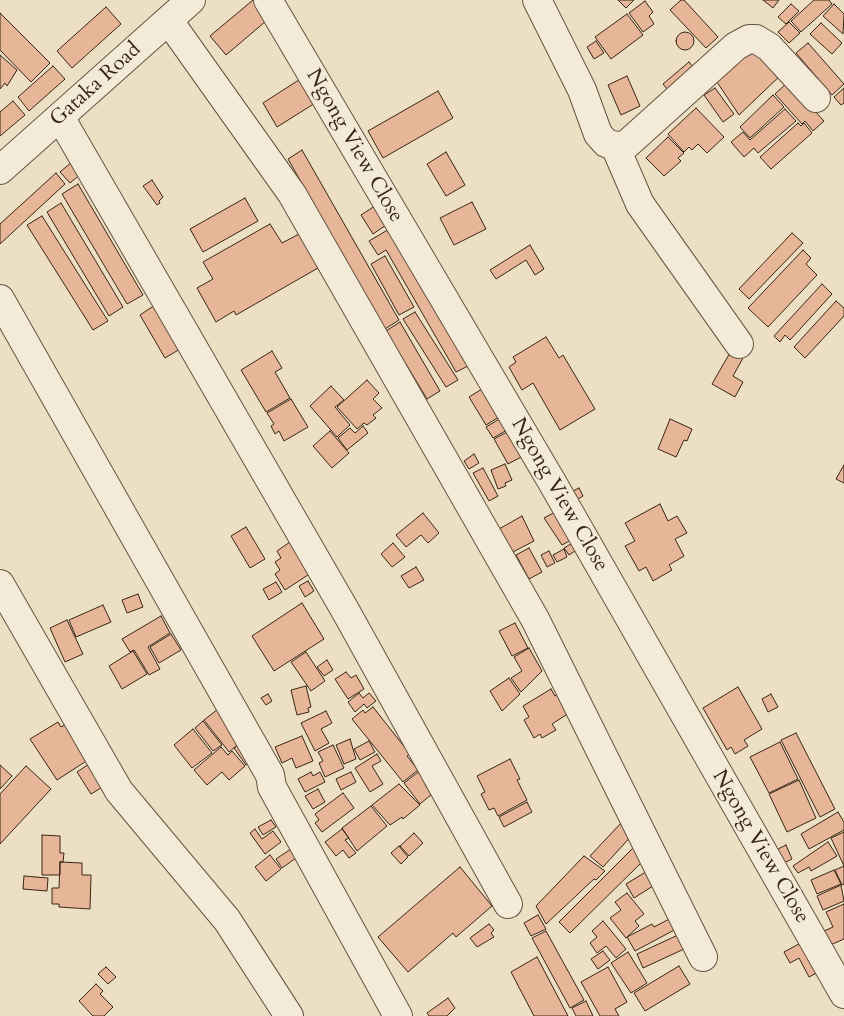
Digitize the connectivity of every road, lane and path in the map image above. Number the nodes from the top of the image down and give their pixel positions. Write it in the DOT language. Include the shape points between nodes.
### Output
graph roads {
  1 [pos="191,0"];
  2 [pos="268,0"];
  3 [pos="537,0"];
  4 [pos="169,20"];
  5 [pos="816,98"];
  6 [pos="60,117"];
  7 [pos="615,146"];
  8 [pos="0,170"];
  9 [pos="0,299"];
  10 [pos="739,344"];
  11 [pos="0,584"];
  12 [pos="508,904"];
  13 [pos="703,957"];
  14 [pos="844,994"];
  15 [pos="289,1016"];
  16 [pos="398,1016"];
  1 -- 4 [label="street, Gataka Road"];
  2 -- 14 [label="street, Ngong View Close" via="552,482"];
  3 -- 7 [label="street" via="582,90 598,134"];
  4 -- 6 [label="street, Gataka Road"];
  4 -- 13 [label="street" via="292,194 530,610"];
  5 -- 7 [label="street" via="769,48 756,39 749,39 736,46 626,145"];
  6 -- 8 [label="street, Gataka Road"];
  6 -- 12 [label="street" via="345,610"];
  7 -- 10 [label="street" via="640,204"];
  9 -- 16 [label="street" via="270,776 272,787"];
  11 -- 15 [label="street" via="119,791 228,920"];
}
